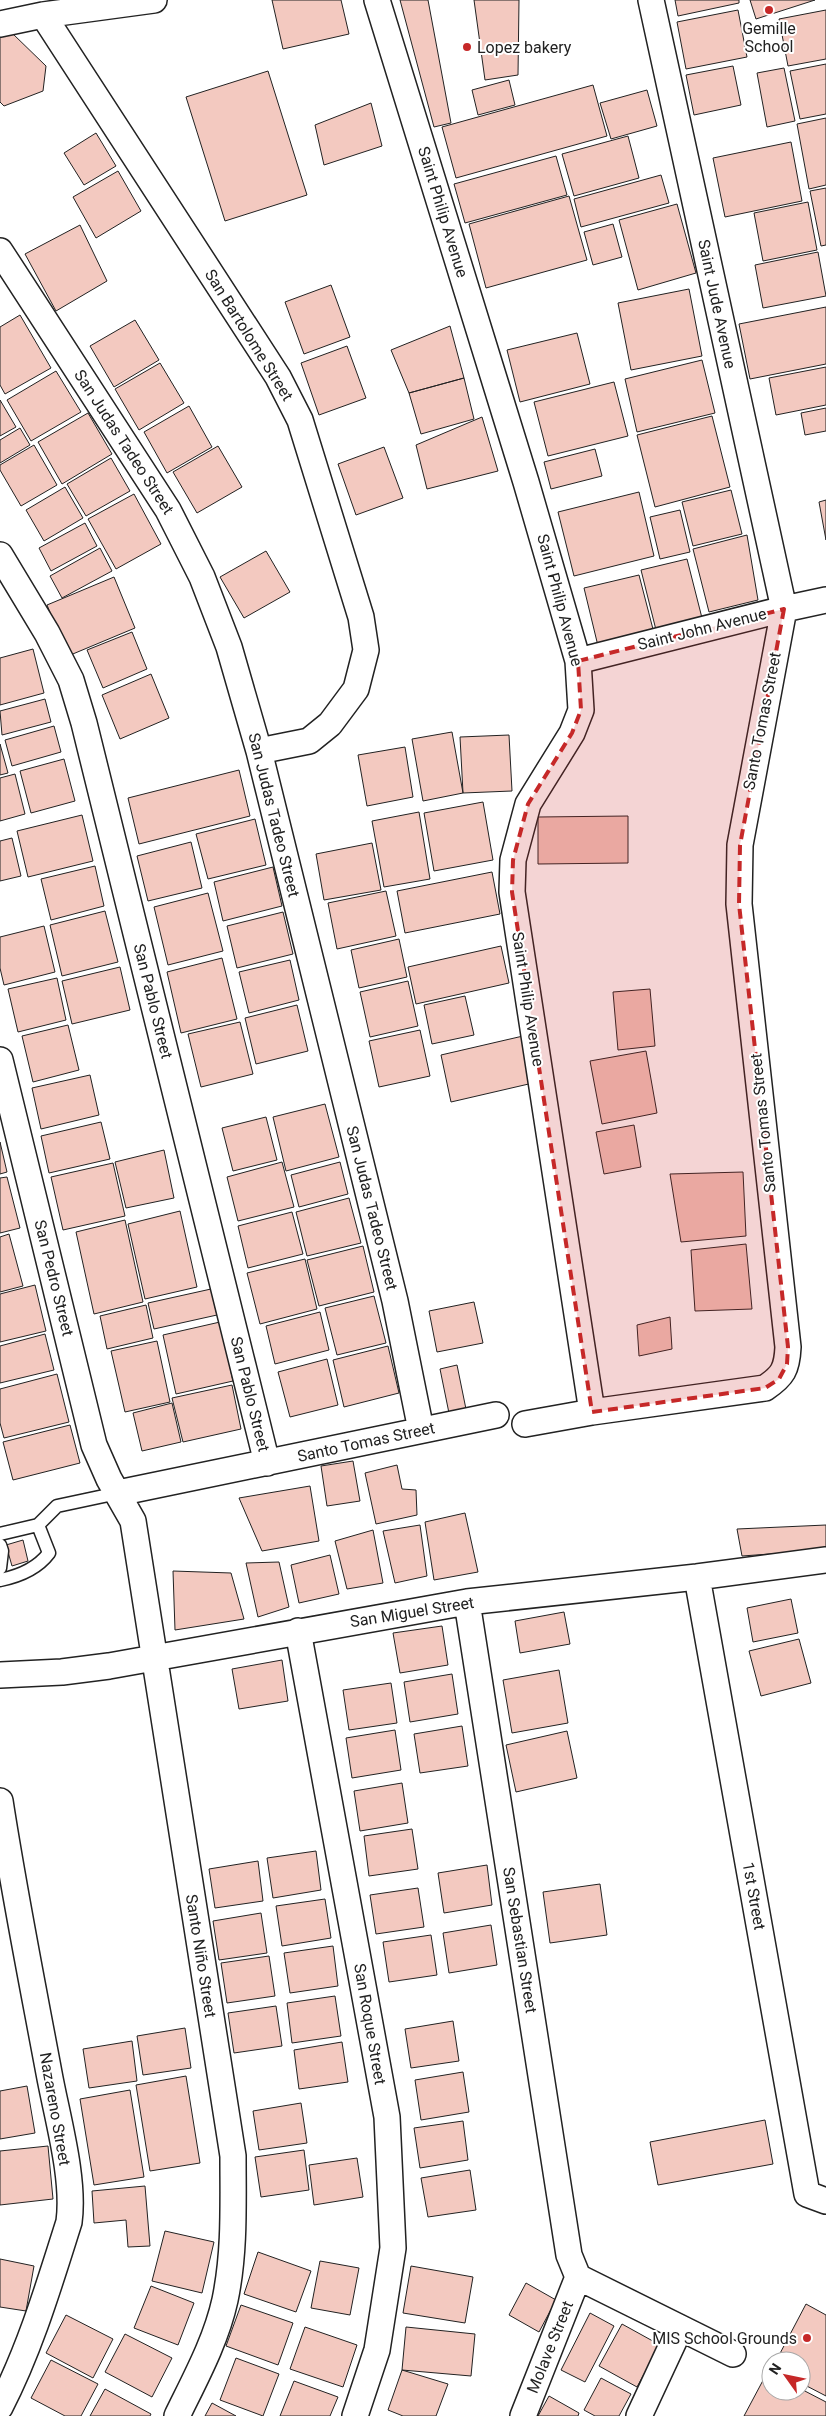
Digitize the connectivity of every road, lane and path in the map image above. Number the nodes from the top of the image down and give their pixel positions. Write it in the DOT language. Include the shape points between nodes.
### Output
graph roads {
  1 [pos="154,0"];
  2 [pos="377,0"];
  3 [pos="651,0"];
  4 [pos="43,15"];
  5 [pos="0,24"];
  6 [pos="0,251"];
  7 [pos="0,555"];
  8 [pos="826,600"];
  9 [pos="784,609"];
  10 [pos="578,661"];
  11 [pos="258,751"];
  12 [pos="0,1060"];
  13 [pos="592,1412"];
  14 [pos="496,1415"];
  15 [pos="524,1424"];
  16 [pos="421,1430"];
  17 [pos="267,1463"];
  18 [pos="118,1492"];
  19 [pos="38,1525"];
  20 [pos="0,1534"];
  21 [pos="0,1545"];
  22 [pos="826,1560"];
  23 [pos="0,1568"];
  24 [pos="697,1577"];
  25 [pos="0,1580"];
  26 [pos="467,1602"];
  27 [pos="298,1631"];
  28 [pos="153,1659"];
  29 [pos="0,1675"];
  30 [pos="0,1801"];
  31 [pos="826,2201"];
  32 [pos="578,2277"];
  33 [pos="680,2328"];
  34 [pos="733,2354"];
  35 [pos="0,2407"];
  36 [pos="177,2416"];
  37 [pos="355,2416"];
  38 [pos="523,2416"];
  39 [pos="639,2416"];
  1 -- 4 [label="street"];
  2 -- 10 [label="street, Saint Philip Avenue"];
  3 -- 9 [label="street, Saint Jude Avenue"];
  4 -- 5 [label="street"];
  4 -- 11 [label="street, San Bartolome Street" via="278,377 300,420 362,617 366,650 356,689 330,724 309,741"];
  6 -- 11 [label="street, San Judas Tadeo Street" via="168,510 202,577 230,647"];
  7 -- 17 [label="street, San Pablo Street" via="71,680 81,714"];
  8 -- 9 [label="street, Saint John Avenue"];
  9 -- 10 [label="street, Saint John Avenue"];
  9 -- 13 [label="street, Santo Tomas Street" via="740,845 739,904 788,1347 787,1364 779,1379 765,1388"];
  10 -- 13 [label="street, Saint Philip Avenue" via="581,710 572,733 528,804 513,860 512,892"];
  11 -- 16 [label="street, San Judas Tadeo Street" via="395,1302"];
  12 -- 18 [label="street, San Pedro Street" via="94,1445"];
  13 -- 15 [label="street, Santo Tomas Street"];
  14 -- 16 [label="street, Santo Tomas Street"];
  16 -- 17 [label="street, Santo Tomas Street"];
  17 -- 18 [label="street, Santo Tomas Street"];
  18 -- 19 [label="lane" via="56,1506"];
  18 -- 28 [label="street, Santo Niño Street" via="133,1521"];
  19 -- 20 [label="lane"];
  19 -- 25 [label="lane" via="49,1553 41,1564 15,1577"];
  21 -- 23 [label="lane"];
  22 -- 24 [label="street, San Miguel Street"];
  24 -- 26 [label="street, San Miguel Street"];
  24 -- 31 [label="street, 1st Street" via="807,2194"];
  26 -- 27 [label="street, San Miguel Street"];
  26 -- 32 [label="street, San Sebastian Street" via="569,2255"];
  27 -- 28 [label="street, San Miguel Street"];
  27 -- 37 [label="street, San Roque Street" via="387,2117 393,2248 378,2350"];
  28 -- 29 [label="street, San Miguel Street" via="62,1672"];
  28 -- 36 [label="street, Santo Niño Street" via="233,2156 234,2229 224,2300 203,2363"];
  30 -- 35 [label="street, Nazareno Street" via="70,2198 69,2222 44,2301"];
  32 -- 33 [label="street"];
  32 -- 38 [label="street, Molave Street"];
  33 -- 34 [label="street"];
  33 -- 39 [label="street"];
}
